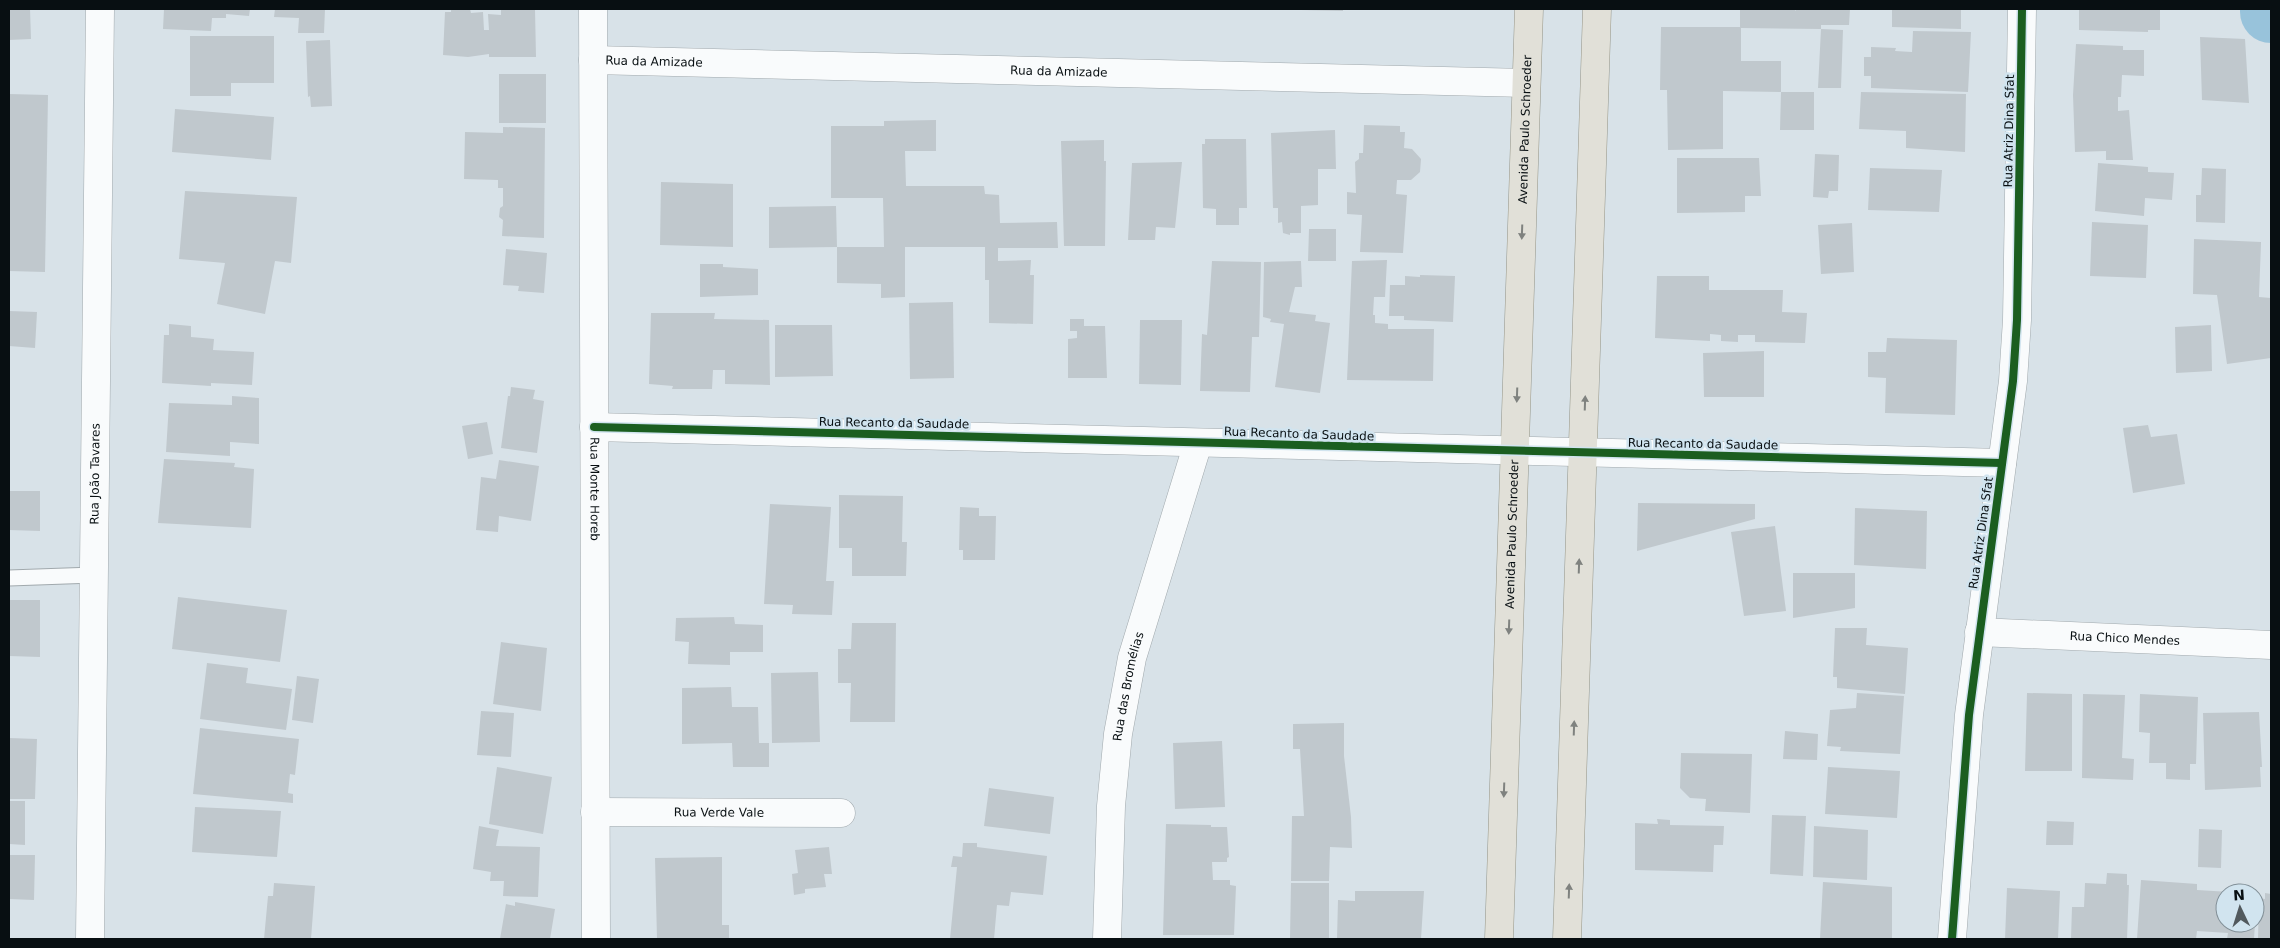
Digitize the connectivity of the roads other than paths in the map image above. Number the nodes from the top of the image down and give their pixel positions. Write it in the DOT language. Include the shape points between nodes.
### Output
graph roads {
  1 [pos="100,9"];
  2 [pos="593,9"];
  3 [pos="1529,9"];
  4 [pos="1597,9"];
  5 [pos="2022,9"];
  6 [pos="593,60"];
  7 [pos="1526,83"];
  8 [pos="594,427"];
  9 [pos="1198,443"];
  10 [pos="1515,451"];
  11 [pos="1583,452"];
  12 [pos="2002,463"];
  13 [pos="94,575"];
  14 [pos="9,578"];
  15 [pos="1979,632"];
  16 [pos="2271,645"];
  17 [pos="595,812"];
  18 [pos="841,813"];
  19 [pos="90,939"];
  20 [pos="596,939"];
  21 [pos="1107,939"];
  22 [pos="1499,939"];
  23 [pos="1567,939"];
  24 [pos="1952,939"];
  1 -- 13 [label="street, Rua João Tavares"];
  2 -- 6 [label="street, Rua Monte Horeb"];
  3 -- 7 [label="main road, Avenida Paulo Schroeder"];
  11 -- 4 [label="main road, one-way"];
  5 -- 12 [label="street, Rua Atriz Dina Sfat" via="2017,320"];
  6 -- 7 [label="street, Rua da Amizade"];
  6 -- 8 [label="street, Rua Monte Horeb"];
  7 -- 10 [label="main road, Avenida Paulo Schroeder, one-way"];
  8 -- 9 [label="street, Rua Recanto da Saudade"];
  8 -- 17 [label="street, Rua Monte Horeb"];
  9 -- 10 [label="street, Rua Recanto da Saudade"];
  9 -- 21 [label="street, Rua das Bromélias" via="1132,658 1118,734 1111,806"];
  10 -- 11 [label="street, Rua Recanto da Saudade"];
  10 -- 22 [label="main road, Avenida Paulo Schroeder, one-way"];
  11 -- 12 [label="street, Rua Recanto da Saudade"];
  23 -- 11 [label="main road, one-way"];
  12 -- 15 [label="street, Rua Atriz Dina Sfat"];
  13 -- 14 [label="lane"];
  13 -- 19 [label="street, Rua João Tavares"];
  15 -- 16 [label="street, Rua Chico Mendes"];
  15 -- 24 [label="street, Rua Atriz Dina Sfat" via="1961,797"];
  17 -- 18 [label="street, Rua Verde Vale"];
  17 -- 20 [label="street, Rua Monte Horeb"];
}
